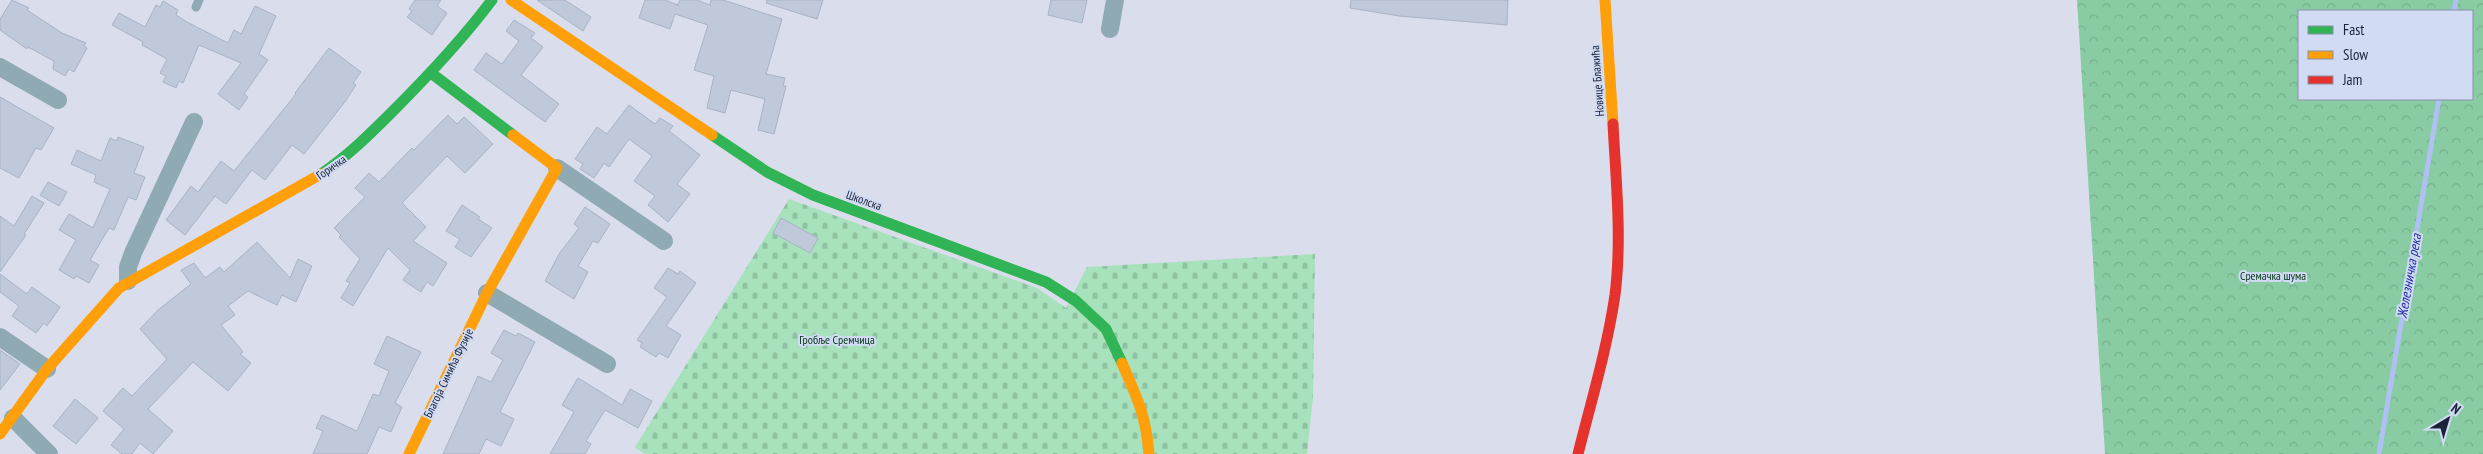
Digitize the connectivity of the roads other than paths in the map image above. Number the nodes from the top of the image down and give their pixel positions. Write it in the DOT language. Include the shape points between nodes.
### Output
graph roads {
  1 [pos="492,0"];
  2 [pos="511,0"];
  3 [pos="1115,0"];
  4 [pos="1605,0"];
  5 [pos="1110,29"];
  6 [pos="0,68"];
  7 [pos="431,73"];
  8 [pos="58,100"];
  9 [pos="194,122"];
  10 [pos="557,168"];
  11 [pos="664,240"];
  12 [pos="128,281"];
  13 [pos="487,293"];
  14 [pos="0,337"];
  15 [pos="607,364"];
  16 [pos="47,370"];
  17 [pos="12,418"];
  18 [pos="0,434"];
  19 [pos="49,454"];
  20 [pos="409,454"];
  21 [pos="1148,454"];
  22 [pos="1578,454"];
  1 -- 7 [label="street, Горичка"];
  2 -- 21 [label="street, Школска" via="793,186 1046,282 1076,301 1106,329 1142,408 1147,426"];
  3 -- 5 [label="street"];
  4 -- 22 [label="street, Новице Блажића" via="1618,220 1614,294 1604,351"];
  6 -- 8 [label="street"];
  7 -- 10 [label="street"];
  7 -- 12 [label="street, Горичка" via="376,131 345,158 304,185"];
  9 -- 12 [label="street" via="133,253"];
  10 -- 11 [label="street"];
  10 -- 13 [label="street, Благоја Симића Фузије"];
  12 -- 16 [label="street, Горичка" via="104,303"];
  13 -- 15 [label="street"];
  13 -- 20 [label="street, Благоја Симића Фузије"];
  14 -- 16 [label="street"];
  16 -- 17 [label="street, Горичка"];
  17 -- 18 [label="street, Горичка"];
  17 -- 19 [label="street"];
}
